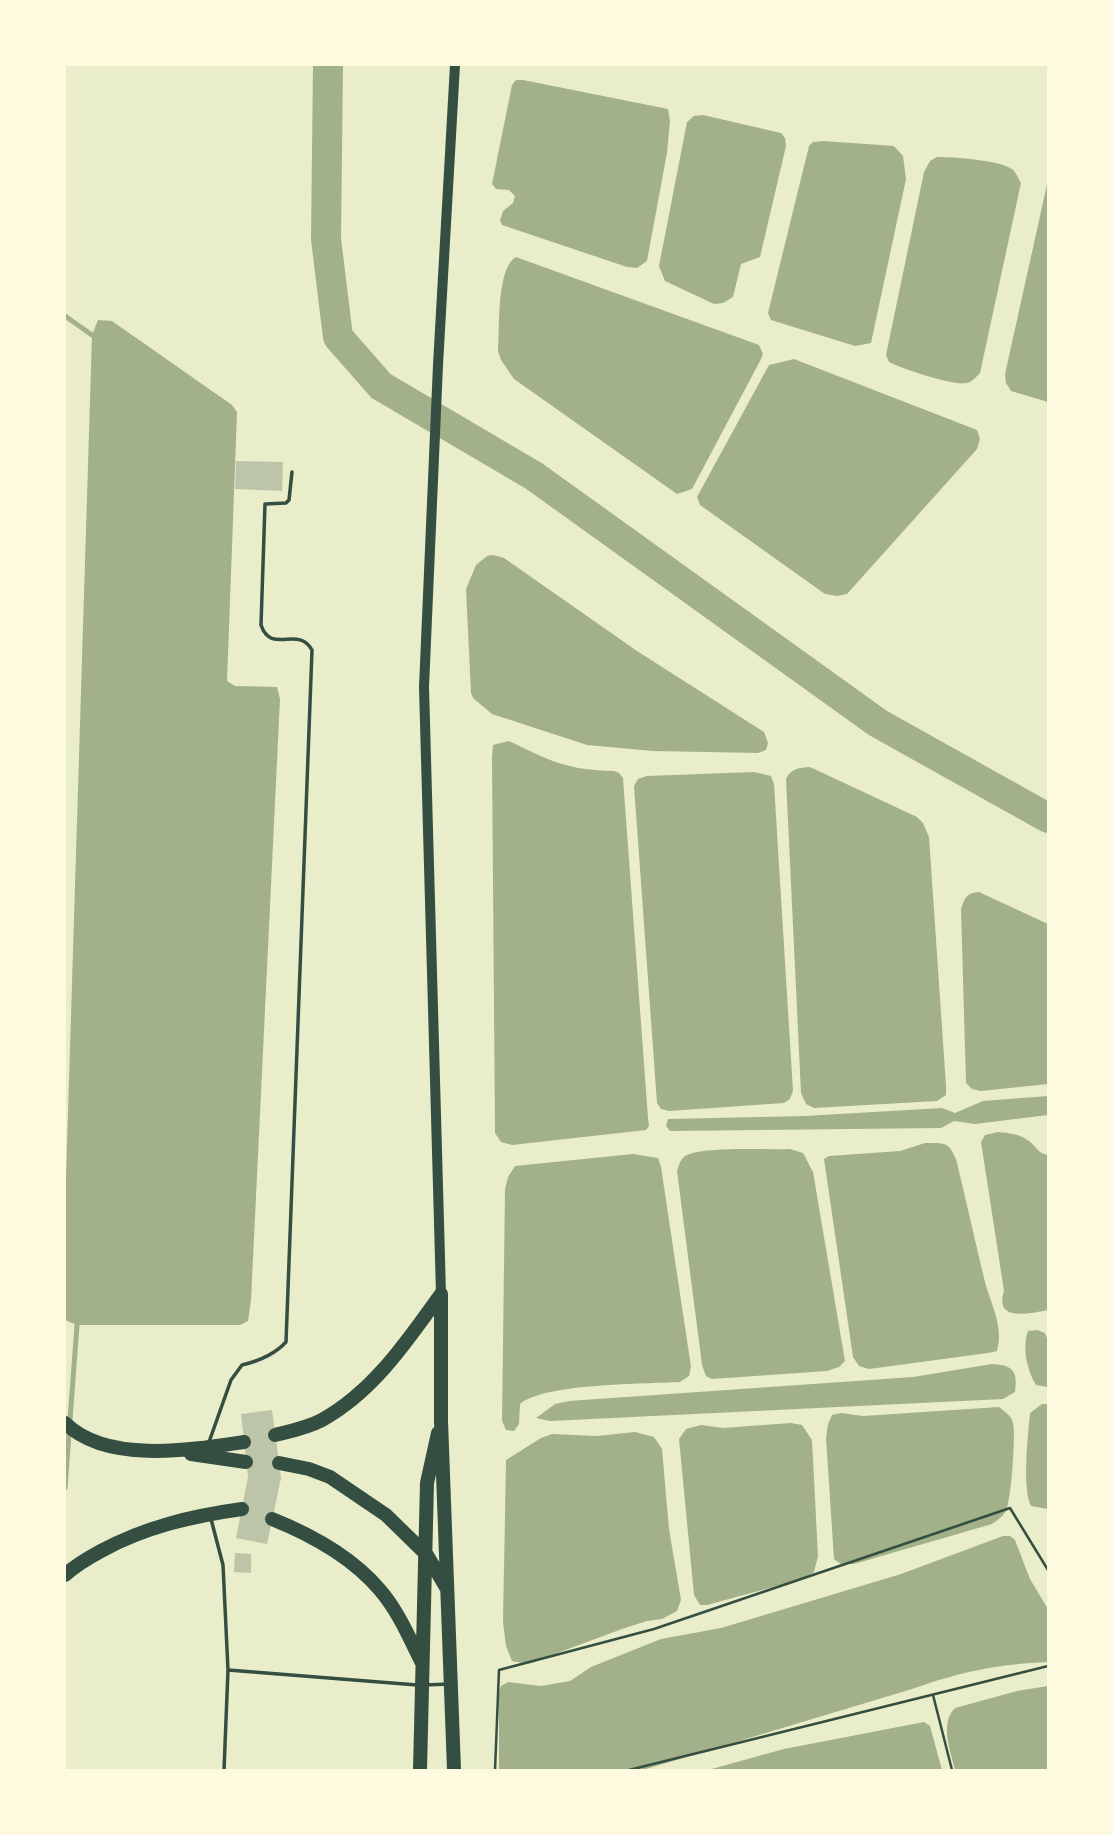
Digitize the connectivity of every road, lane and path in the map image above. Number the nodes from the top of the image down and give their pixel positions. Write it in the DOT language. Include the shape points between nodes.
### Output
graph roads {
  1 [pos="455,65"];
  2 [pos="292,472"];
  3 [pos="441,1294"];
  4 [pos="441,1421"];
  5 [pos="65,1423"];
  6 [pos="275,1435"];
  7 [pos="244,1442"];
  8 [pos="207,1447"];
  9 [pos="162,1450"];
  10 [pos="246,1462"];
  11 [pos="279,1463"];
  12 [pos="242,1509"];
  13 [pos="210,1513"];
  14 [pos="272,1519"];
  15 [pos="427,1555"];
  16 [pos="1048,1570"];
  17 [pos="69,1571"];
  18 [pos="447,1590"];
  19 [pos="421,1662"];
  20 [pos="1048,1666"];
  21 [pos="228,1670"];
  22 [pos="451,1684"];
  23 [pos="422,1686"];
  24 [pos="933,1695"];
  25 [pos="224,1770"];
  26 [pos="420,1770"];
  27 [pos="454,1770"];
  28 [pos="495,1770"];
  29 [pos="629,1770"];
  30 [pos="952,1770"];
  1 -- 3 [label="main road" via="424,687"];
  2 -- 8 [label="lane" via="289,500 265,503 261,625 272,640 300,639 312,650 286,1342 278,1351 242,1365 231,1380"];
  3 -- 4 [label="highway"];
  3 -- 6 [label="highway" via="378,1377 321,1420"];
  4 -- 15 [label="highway" via="427,1483"];
  4 -- 18 [label="highway"];
  5 -- 9 [label="highway" via="85,1438 112,1448"];
  7 -- 8 [label="highway"];
  8 -- 9 [label="highway"];
  9 -- 10 [label="highway"];
  11 -- 15 [label="highway" via="330,1477 386,1515"];
  12 -- 13 [label="highway"];
  13 -- 17 [label="highway" via="125,1538"];
  13 -- 21 [label="lane" via="223,1565"];
  14 -- 19 [label="highway" via="342,1554 371,1581 403,1625"];
  15 -- 18 [label="highway"];
  15 -- 19 [label="highway"];
  16 -- 28 [label="path" via="1010,1508 654,1629 499,1670"];
  18 -- 22 [label="highway"];
  19 -- 23 [label="highway"];
  20 -- 24 [label="path"];
  21 -- 23 [label="lane"];
  21 -- 25 [label="lane"];
  22 -- 23 [label="lane"];
  22 -- 27 [label="highway"];
  23 -- 26 [label="highway"];
  24 -- 29 [label="path"];
  24 -- 30 [label="path"];
}
